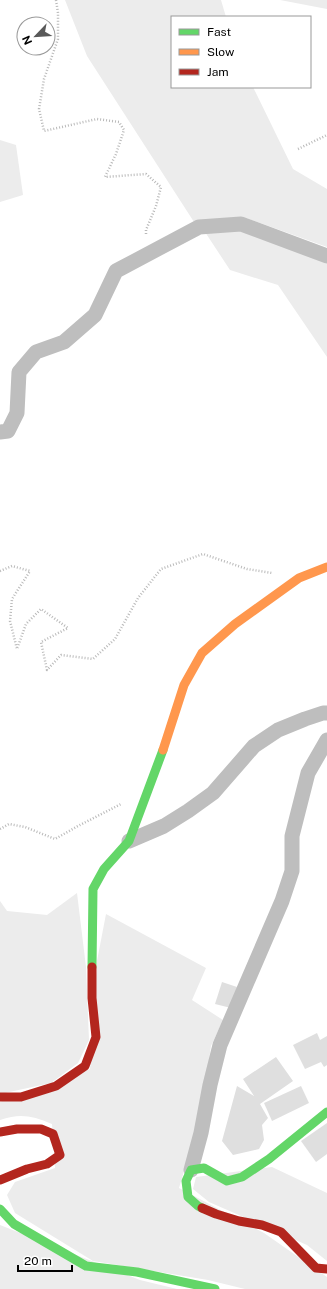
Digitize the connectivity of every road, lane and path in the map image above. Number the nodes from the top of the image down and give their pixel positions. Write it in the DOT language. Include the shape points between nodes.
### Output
graph roads {
  1 [pos="56,0"];
  2 [pos="327,135"];
  3 [pos="298,149"];
  4 [pos="327,256"];
  5 [pos="144,257"];
  6 [pos="0,432"];
  7 [pos="327,567"];
  8 [pos="0,571"];
  9 [pos="298,578"];
  10 [pos="327,713"];
  11 [pos="327,740"];
  12 [pos="147,791"];
  13 [pos="0,829"];
  14 [pos="129,841"];
  15 [pos="0,1097"];
  16 [pos="327,1112"];
  17 [pos="0,1132"];
  18 [pos="191,1170"];
  19 [pos="0,1180"];
  20 [pos="0,1209"];
  21 [pos="327,1269"];
  22 [pos="214,1289"];
  1 -- 5 [label="path" via="58,39 44,79 39,109 44,131 97,119 119,122 124,130 105,177 146,174 161,187 146,230"];
  2 -- 3 [label="path"];
  4 -- 5 [label="street" via="241,224 199,227"];
  5 -- 6 [label="street" via="116,271 95,315 64,342 36,352 19,372 17,413 8,430"];
  7 -- 9 [label="main road"];
  8 -- 9 [label="path" via="12,566 30,571 12,599 10,621 16,650 26,624 41,609 68,628 41,642 47,670 61,655 93,659 115,639 138,598 161,569 203,554 247,569"];
  9 -- 12 [label="main road" via="235,624 202,653 184,685"];
  10 -- 14 [label="street" via="278,730 254,746 212,793 188,811 164,826"];
  11 -- 18 [label="street" via="308,773 292,836 292,871 282,901 220,1045"];
  12 -- 13 [label="path" via="55,839 25,827 9,824"];
  12 -- 14 [label="main road"];
  14 -- 15 [label="main road" via="104,869 93,889 92,998 96,1037 85,1066 56,1086 21,1096"];
  16 -- 18 [label="main road" via="242,1177 227,1181 204,1168"];
  17 -- 19 [label="main road" via="41,1129 53,1134 60,1154 47,1164"];
  18 -- 21 [label="main road" via="186,1181 188,1197 198,1206 216,1214 281,1232 316,1268"];
  20 -- 22 [label="main road" via="14,1224 86,1266 137,1272"];
}
